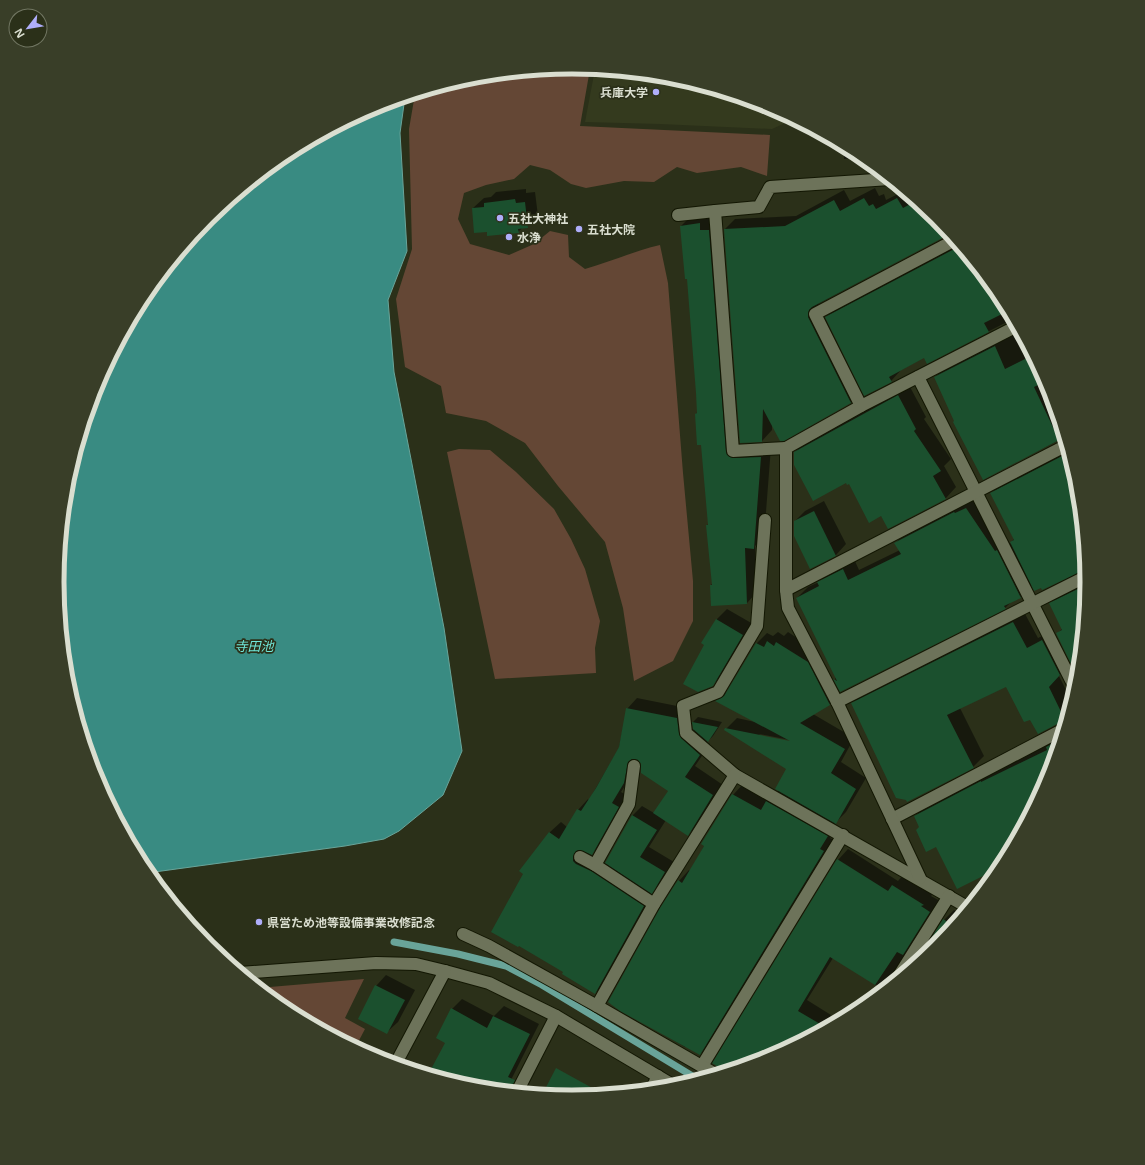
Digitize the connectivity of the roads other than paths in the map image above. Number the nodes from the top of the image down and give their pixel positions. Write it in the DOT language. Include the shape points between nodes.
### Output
graph roads {
  1 [pos="883,179"];
  2 [pos="715,211"];
  3 [pos="678,215"];
  4 [pos="951,242"];
  5 [pos="1013,328"];
  6 [pos="918,377"];
  7 [pos="861,406"];
  8 [pos="1063,447"];
  9 [pos="786,448"];
  10 [pos="976,491"];
  11 [pos="765,520"];
  12 [pos="1081,579"];
  13 [pos="786,590"];
  14 [pos="1033,604"];
  15 [pos="1071,681"];
  16 [pos="838,702"];
  17 [pos="1058,732"];
  18 [pos="634,766"];
  19 [pos="735,775"];
  20 [pos="892,819"];
  21 [pos="843,835"];
  22 [pos="580,857"];
  23 [pos="595,865"];
  24 [pos="920,878"];
  25 [pos="949,896"];
  26 [pos="654,904"];
  27 [pos="965,906"];
  28 [pos="463,934"];
  29 [pos="903,969"];
  30 [pos="445,971"];
  31 [pos="246,973"];
  32 [pos="597,1006"];
  33 [pos="556,1016"];
  34 [pos="398,1060"];
  35 [pos="702,1066"];
  36 [pos="711,1072"];
  37 [pos="658,1076"];
  38 [pos="668,1082"];
  39 [pos="654,1084"];
  40 [pos="519,1088"];
  1 -- 2 [label="street" via="770,187 759,207"];
  2 -- 3 [label="street"];
  2 -- 9 [label="street" via="733,451"];
  4 -- 7 [label="street" via="815,314"];
  5 -- 6 [label="street"];
  6 -- 7 [label="street"];
  6 -- 10 [label="street"];
  7 -- 9 [label="street"];
  8 -- 10 [label="street"];
  9 -- 13 [label="street"];
  10 -- 13 [label="street"];
  10 -- 14 [label="street"];
  11 -- 19 [label="street" via="757,626 718,692 683,706 686,733"];
  12 -- 14 [label="street"];
  13 -- 16 [label="street" via="788,608"];
  14 -- 15 [label="street"];
  14 -- 16 [label="street"];
  16 -- 20 [label="street"];
  17 -- 20 [label="street"];
  18 -- 23 [label="street" via="628,804"];
  19 -- 21 [label="street"];
  19 -- 26 [label="street"];
  20 -- 24 [label="street"];
  21 -- 24 [label="street"];
  21 -- 35 [label="street"];
  22 -- 23 [label="street"];
  23 -- 26 [label="street"];
  24 -- 25 [label="street"];
  25 -- 27 [label="street"];
  25 -- 29 [label="street"];
  26 -- 32 [label="street"];
  28 -- 32 [label="street"];
  30 -- 31 [label="street" via="416,964 376,963"];
  30 -- 33 [label="street" via="489,983"];
  30 -- 34 [label="street"];
  32 -- 35 [label="street"];
  33 -- 37 [label="street"];
  33 -- 40 [label="street"];
  35 -- 36 [label="street"];
  37 -- 38 [label="street"];
  37 -- 39 [label="street"];
}
